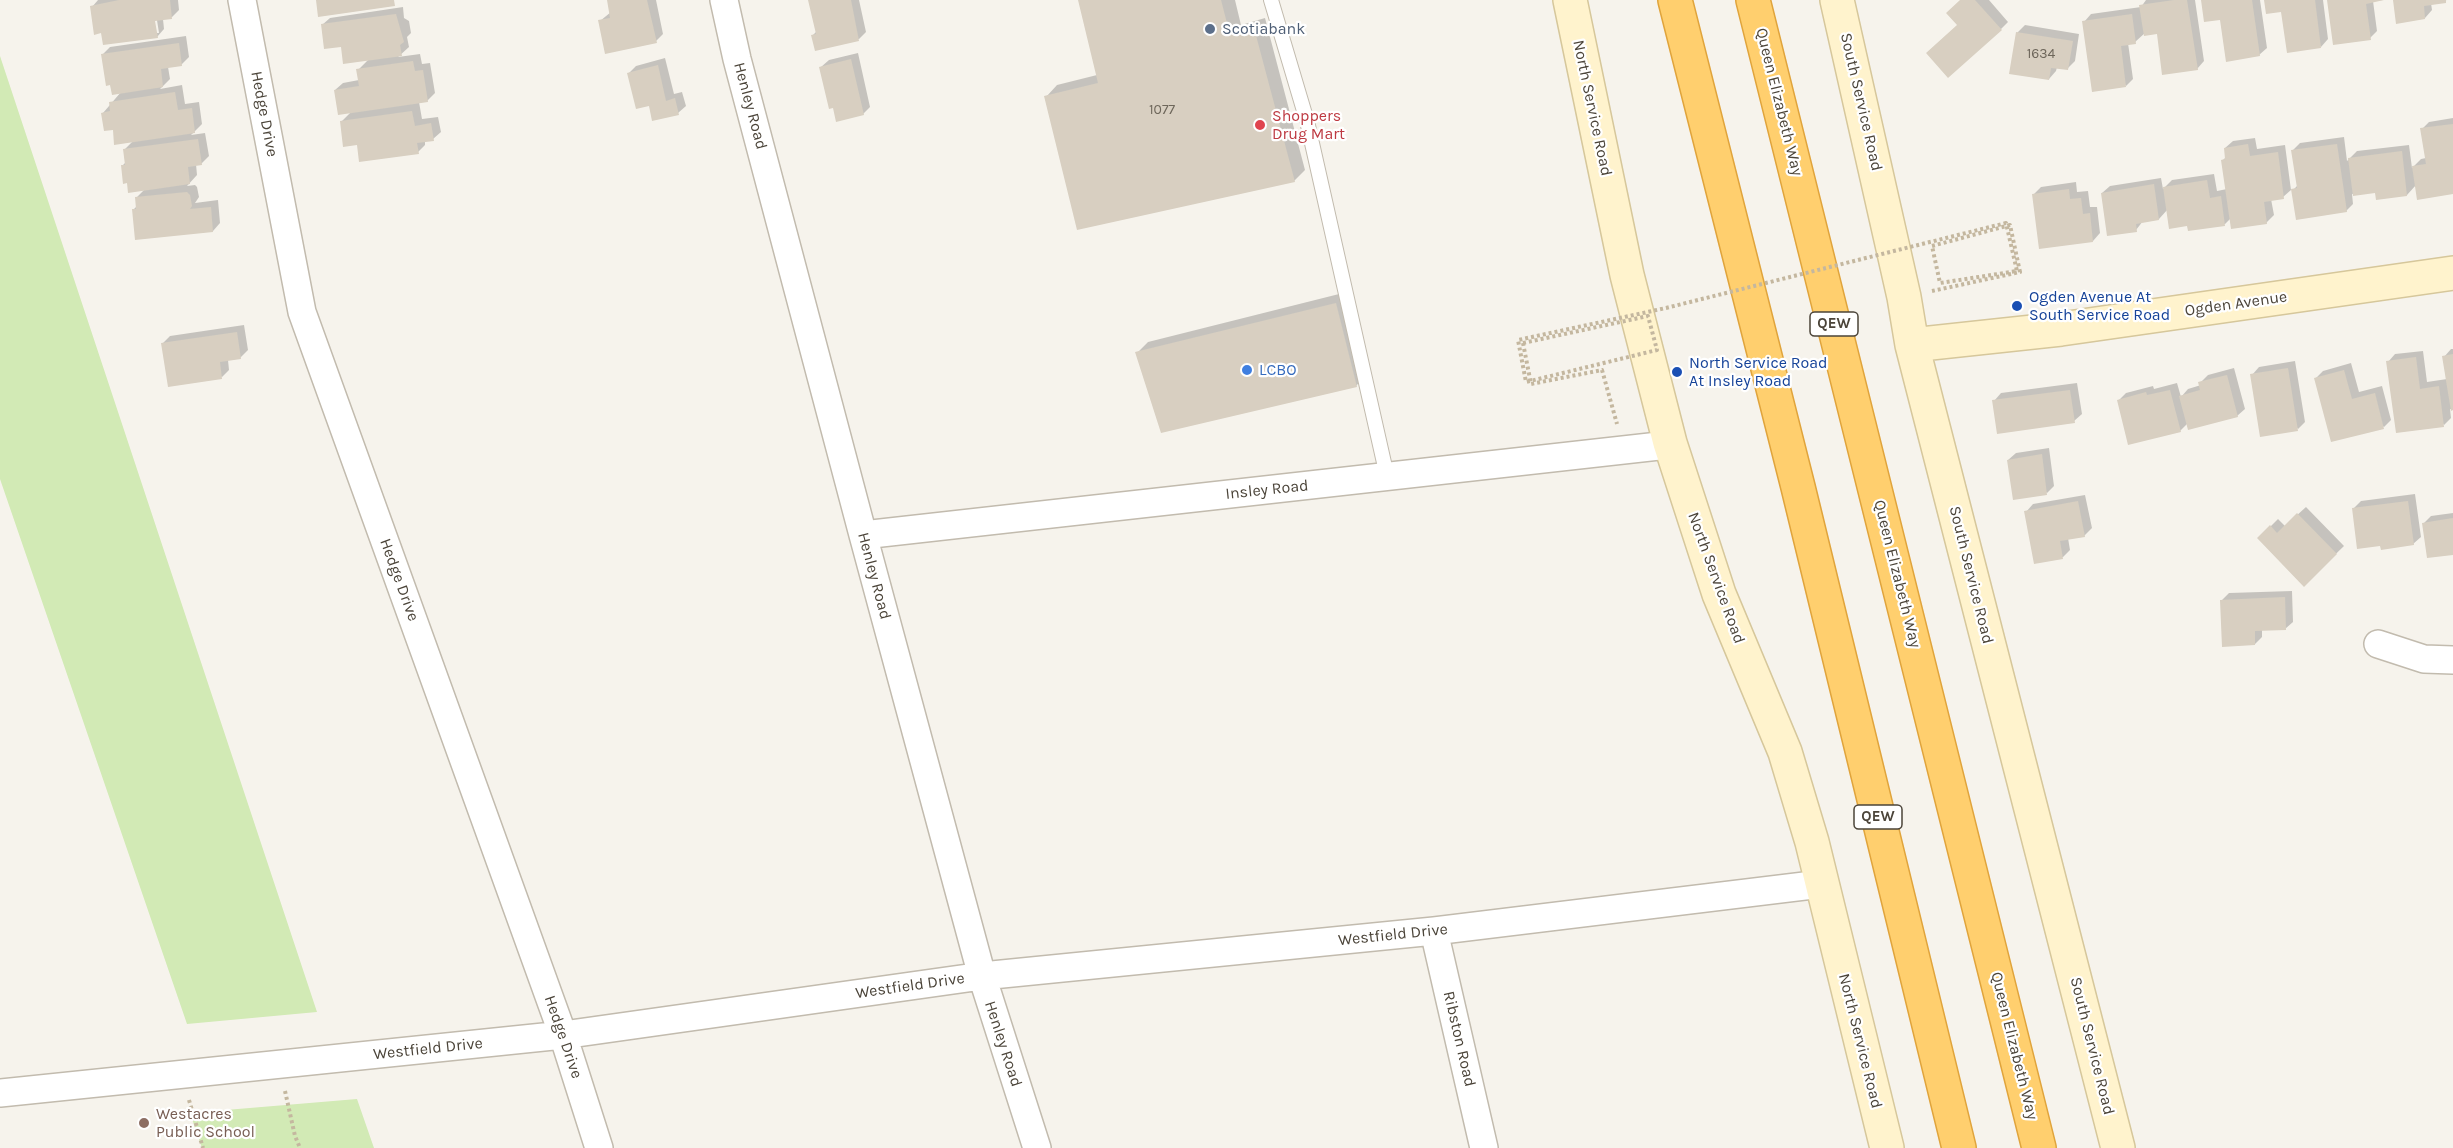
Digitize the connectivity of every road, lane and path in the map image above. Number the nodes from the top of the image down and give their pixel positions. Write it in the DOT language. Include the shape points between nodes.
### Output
graph roads {
  1 [pos="242,0"];
  2 [pos="724,0"];
  3 [pos="1271,0"];
  4 [pos="1570,0"];
  5 [pos="1675,0"];
  6 [pos="1753,0"];
  7 [pos="1837,0"];
  8 [pos="2453,273"];
  9 [pos="1905,297"];
  10 [pos="1912,345"];
  11 [pos="1626,422"];
  12 [pos="1670,443"];
  13 [pos="1387,476"];
  14 [pos="863,535"];
  15 [pos="2378,644"];
  16 [pos="2452,665"];
  17 [pos="1821,884"];
  18 [pos="1434,931"];
  19 [pos="982,976"];
  20 [pos="563,1035"];
  21 [pos="280,1063"];
  22 [pos="181,1073"];
  23 [pos="0,1093"];
  24 [pos="203,1148"];
  25 [pos="300,1148"];
  26 [pos="599,1148"];
  27 [pos="1037,1148"];
  28 [pos="1484,1148"];
  29 [pos="1887,1148"];
  30 [pos="1959,1148"];
  31 [pos="2039,1148"];
  32 [pos="2118,1148"];
  1 -- 20 [label="street, Hedge Drive" via="302,312"];
  2 -- 14 [label="street, Henley Road"];
  3 -- 13 [label="lane" via="1307,121"];
  4 -- 12 [label="main road, North Service Road" via="1627,275"];
  5 -- 30 [label="highway, QEW"];
  6 -- 31 [label="highway, Queen Elizabeth Way / QEW"];
  7 -- 9 [label="main road, South Service Road"];
  8 -- 10 [label="main road, Ogden Avenue" via="2061,329"];
  9 -- 10 [label="main road, South Service Road"];
  9 -- 11 [label="path, bridge" via="2020,272 2010,225 1932,246 1940,283 2017,271 2006,224 1666,308 1518,340 1526,382 1657,350 1648,316 1523,343 1531,384 1602,370 1615,424"];
  10 -- 32 [label="main road, South Service Road"];
  12 -- 13 [label="street, Insley Road"];
  12 -- 17 [label="main road, North Service Road" via="1719,594 1785,752"];
  13 -- 14 [label="street, Insley Road"];
  14 -- 19 [label="street, Henley Road"];
  15 -- 16 [label="street"];
  17 -- 18 [label="street, Westfield Drive"];
  17 -- 29 [label="main road, North Service Road"];
  18 -- 19 [label="street, Westfield Drive"];
  18 -- 28 [label="street, Ribston Road"];
  19 -- 20 [label="street, Westfield Drive"];
  19 -- 27 [label="street, Henley Road"];
  20 -- 21 [label="street, Westfield Drive"];
  20 -- 26 [label="street, Hedge Drive"];
  21 -- 22 [label="street, Westfield Drive"];
  21 -- 25 [label="path"];
  22 -- 23 [label="street, Westfield Drive"];
  22 -- 24 [label="path"];
}
